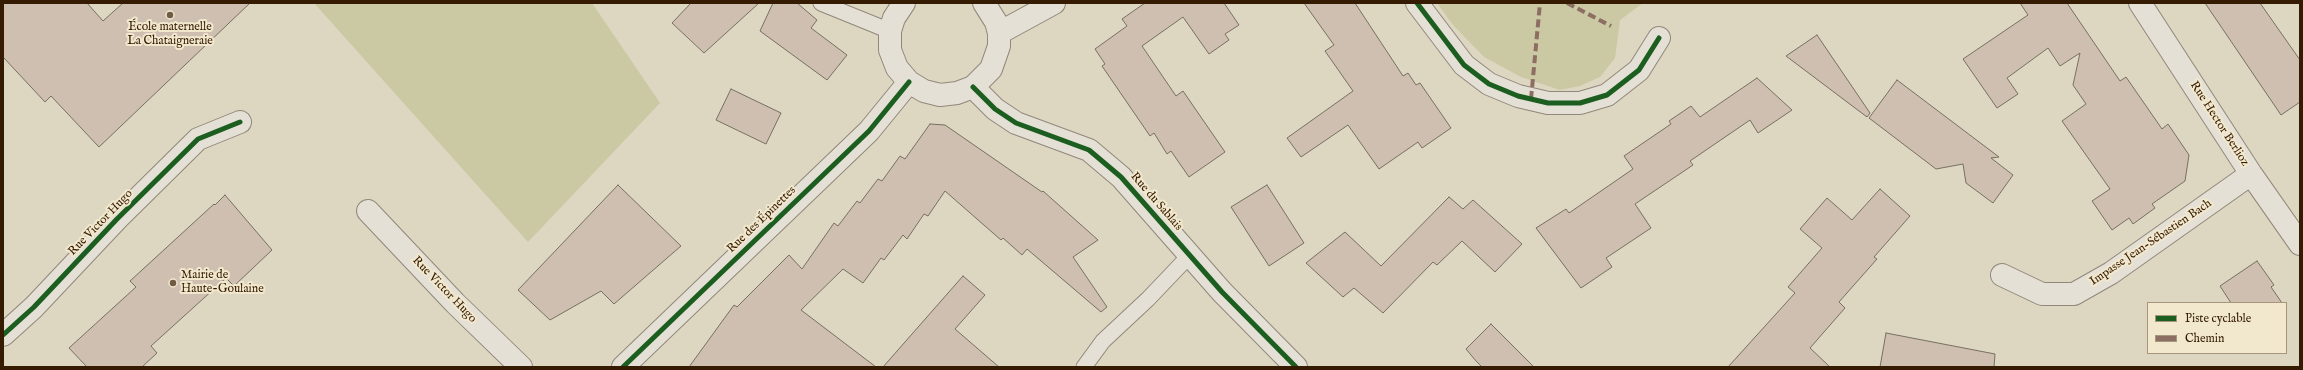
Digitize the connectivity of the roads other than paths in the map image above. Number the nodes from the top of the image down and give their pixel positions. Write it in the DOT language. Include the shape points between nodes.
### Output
graph roads {
  1 [pos="821,3"];
  2 [pos="904,3"];
  3 [pos="984,3"];
  4 [pos="1054,3"];
  5 [pos="1417,3"];
  6 [pos="2140,3"];
  7 [pos="890,31"];
  8 [pos="998,34"];
  9 [pos="1659,38"];
  10 [pos="908,82"];
  11 [pos="973,87"];
  12 [pos="240,122"];
  13 [pos="2251,174"];
  14 [pos="368,211"];
  15 [pos="2300,244"];
  16 [pos="1190,256"];
  17 [pos="2002,275"];
  18 [pos="3,335"];
  19 [pos="521,367"];
  20 [pos="623,367"];
  21 [pos="1084,367"];
  22 [pos="1296,367"];
  1 -- 7 [label="lane"];
  2 -- 7 [label="street" via="894,18"];
  3 -- 8 [label="street" via="996,22"];
  4 -- 8 [label="street"];
  5 -- 9 [label="street" via="1464,65 1489,84 1518,96 1548,103 1580,103 1607,94 1639,70"];
  6 -- 13 [label="street, Rue Hector Berlioz"];
  7 -- 10 [label="street" via="890,50 897,68"];
  8 -- 11 [label="street" via="999,46 991,69"];
  10 -- 11 [label="street" via="924,91 940,95 957,93"];
  10 -- 20 [label="street, Rue des Épinettes" via="869,131"];
  11 -- 16 [label="street, Rue du Sablais" via="995,109 1016,123 1089,150 1121,177"];
  12 -- 18 [label="street, Rue Victor Hugo" via="198,139 117,219 34,307"];
  13 -- 15 [label="street, Rue Hector Berlioz"];
  13 -- 17 [label="street, Impasse Jean-Sébastien Bach" via="2111,274 2074,294 2042,294"];
  14 -- 19 [label="street, Rue Victor Hugo" via="455,303"];
  16 -- 21 [label="lane" via="1103,341"];
  16 -- 22 [label="street, Rue du Sablais"];
}
